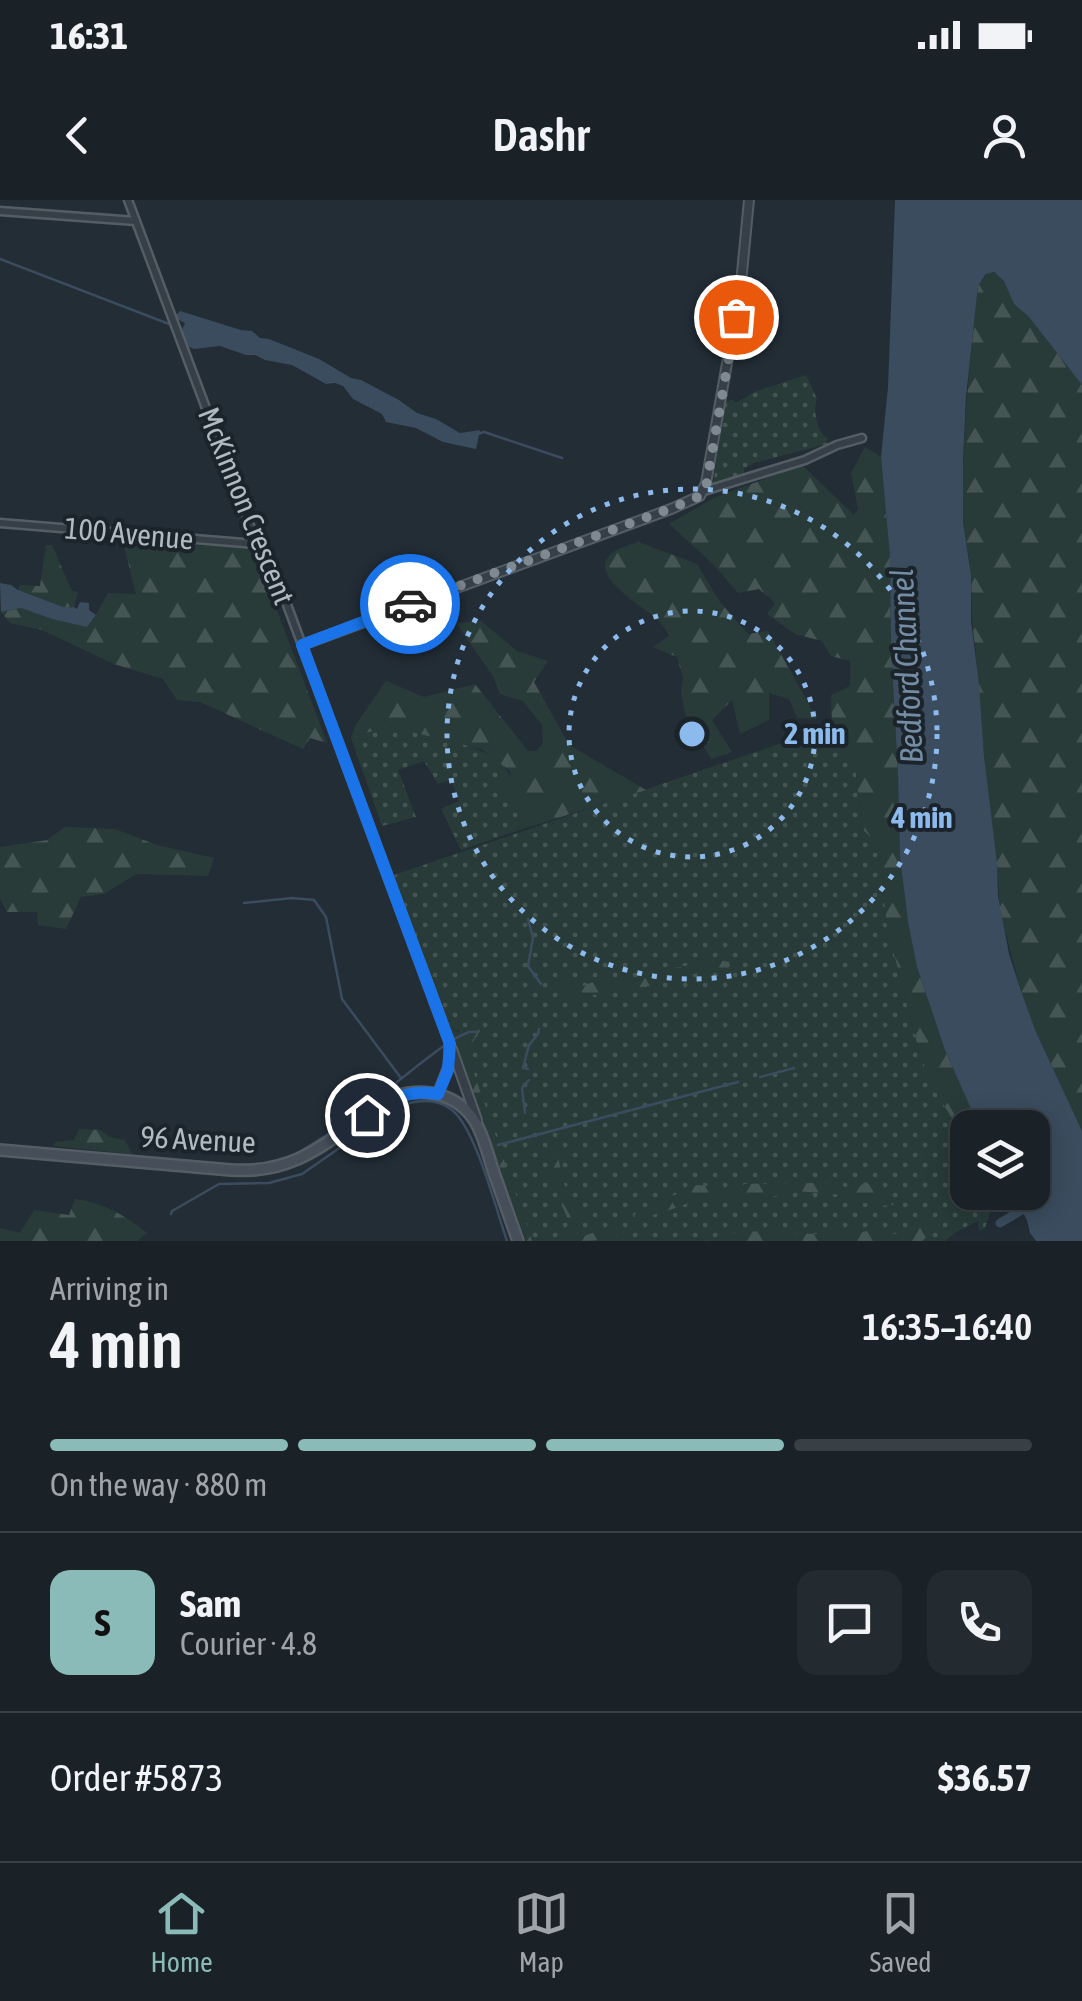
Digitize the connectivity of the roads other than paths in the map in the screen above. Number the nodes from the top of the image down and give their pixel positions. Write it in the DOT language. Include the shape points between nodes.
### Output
graph roads {
  1 [pos="128,200"];
  2 [pos="749,200"];
  3 [pos="0,211"];
  4 [pos="136,221"];
  5 [pos="862,438"];
  6 [pos="704,491"];
  7 [pos="0,523"];
  8 [pos="258,544"];
  9 [pos="302,645"];
  10 [pos="450,1044"];
  11 [pos="438,1094"];
  12 [pos="478,1126"];
  13 [pos="0,1150"];
  14 [pos="518,1241"];
  1 -- 4 [label="street, McKinnon Crescent"];
  2 -- 6 [label="street"];
  3 -- 4 [label="street"];
  4 -- 8 [label="street, McKinnon Crescent"];
  5 -- 6 [label="street"];
  6 -- 9 [label="street"];
  7 -- 8 [label="street, 100 Avenue"];
  8 -- 9 [label="street, McKinnon Crescent"];
  9 -- 10 [label="street, McKinnon Crescent"];
  10 -- 11 [label="street"];
  10 -- 12 [label="street, McKinnon Crescent"];
  11 -- 12 [label="main road"];
  11 -- 13 [label="main road, 96 Avenue" via="396,1096 309,1155 266,1169"];
  12 -- 14 [label="main road"];
}
